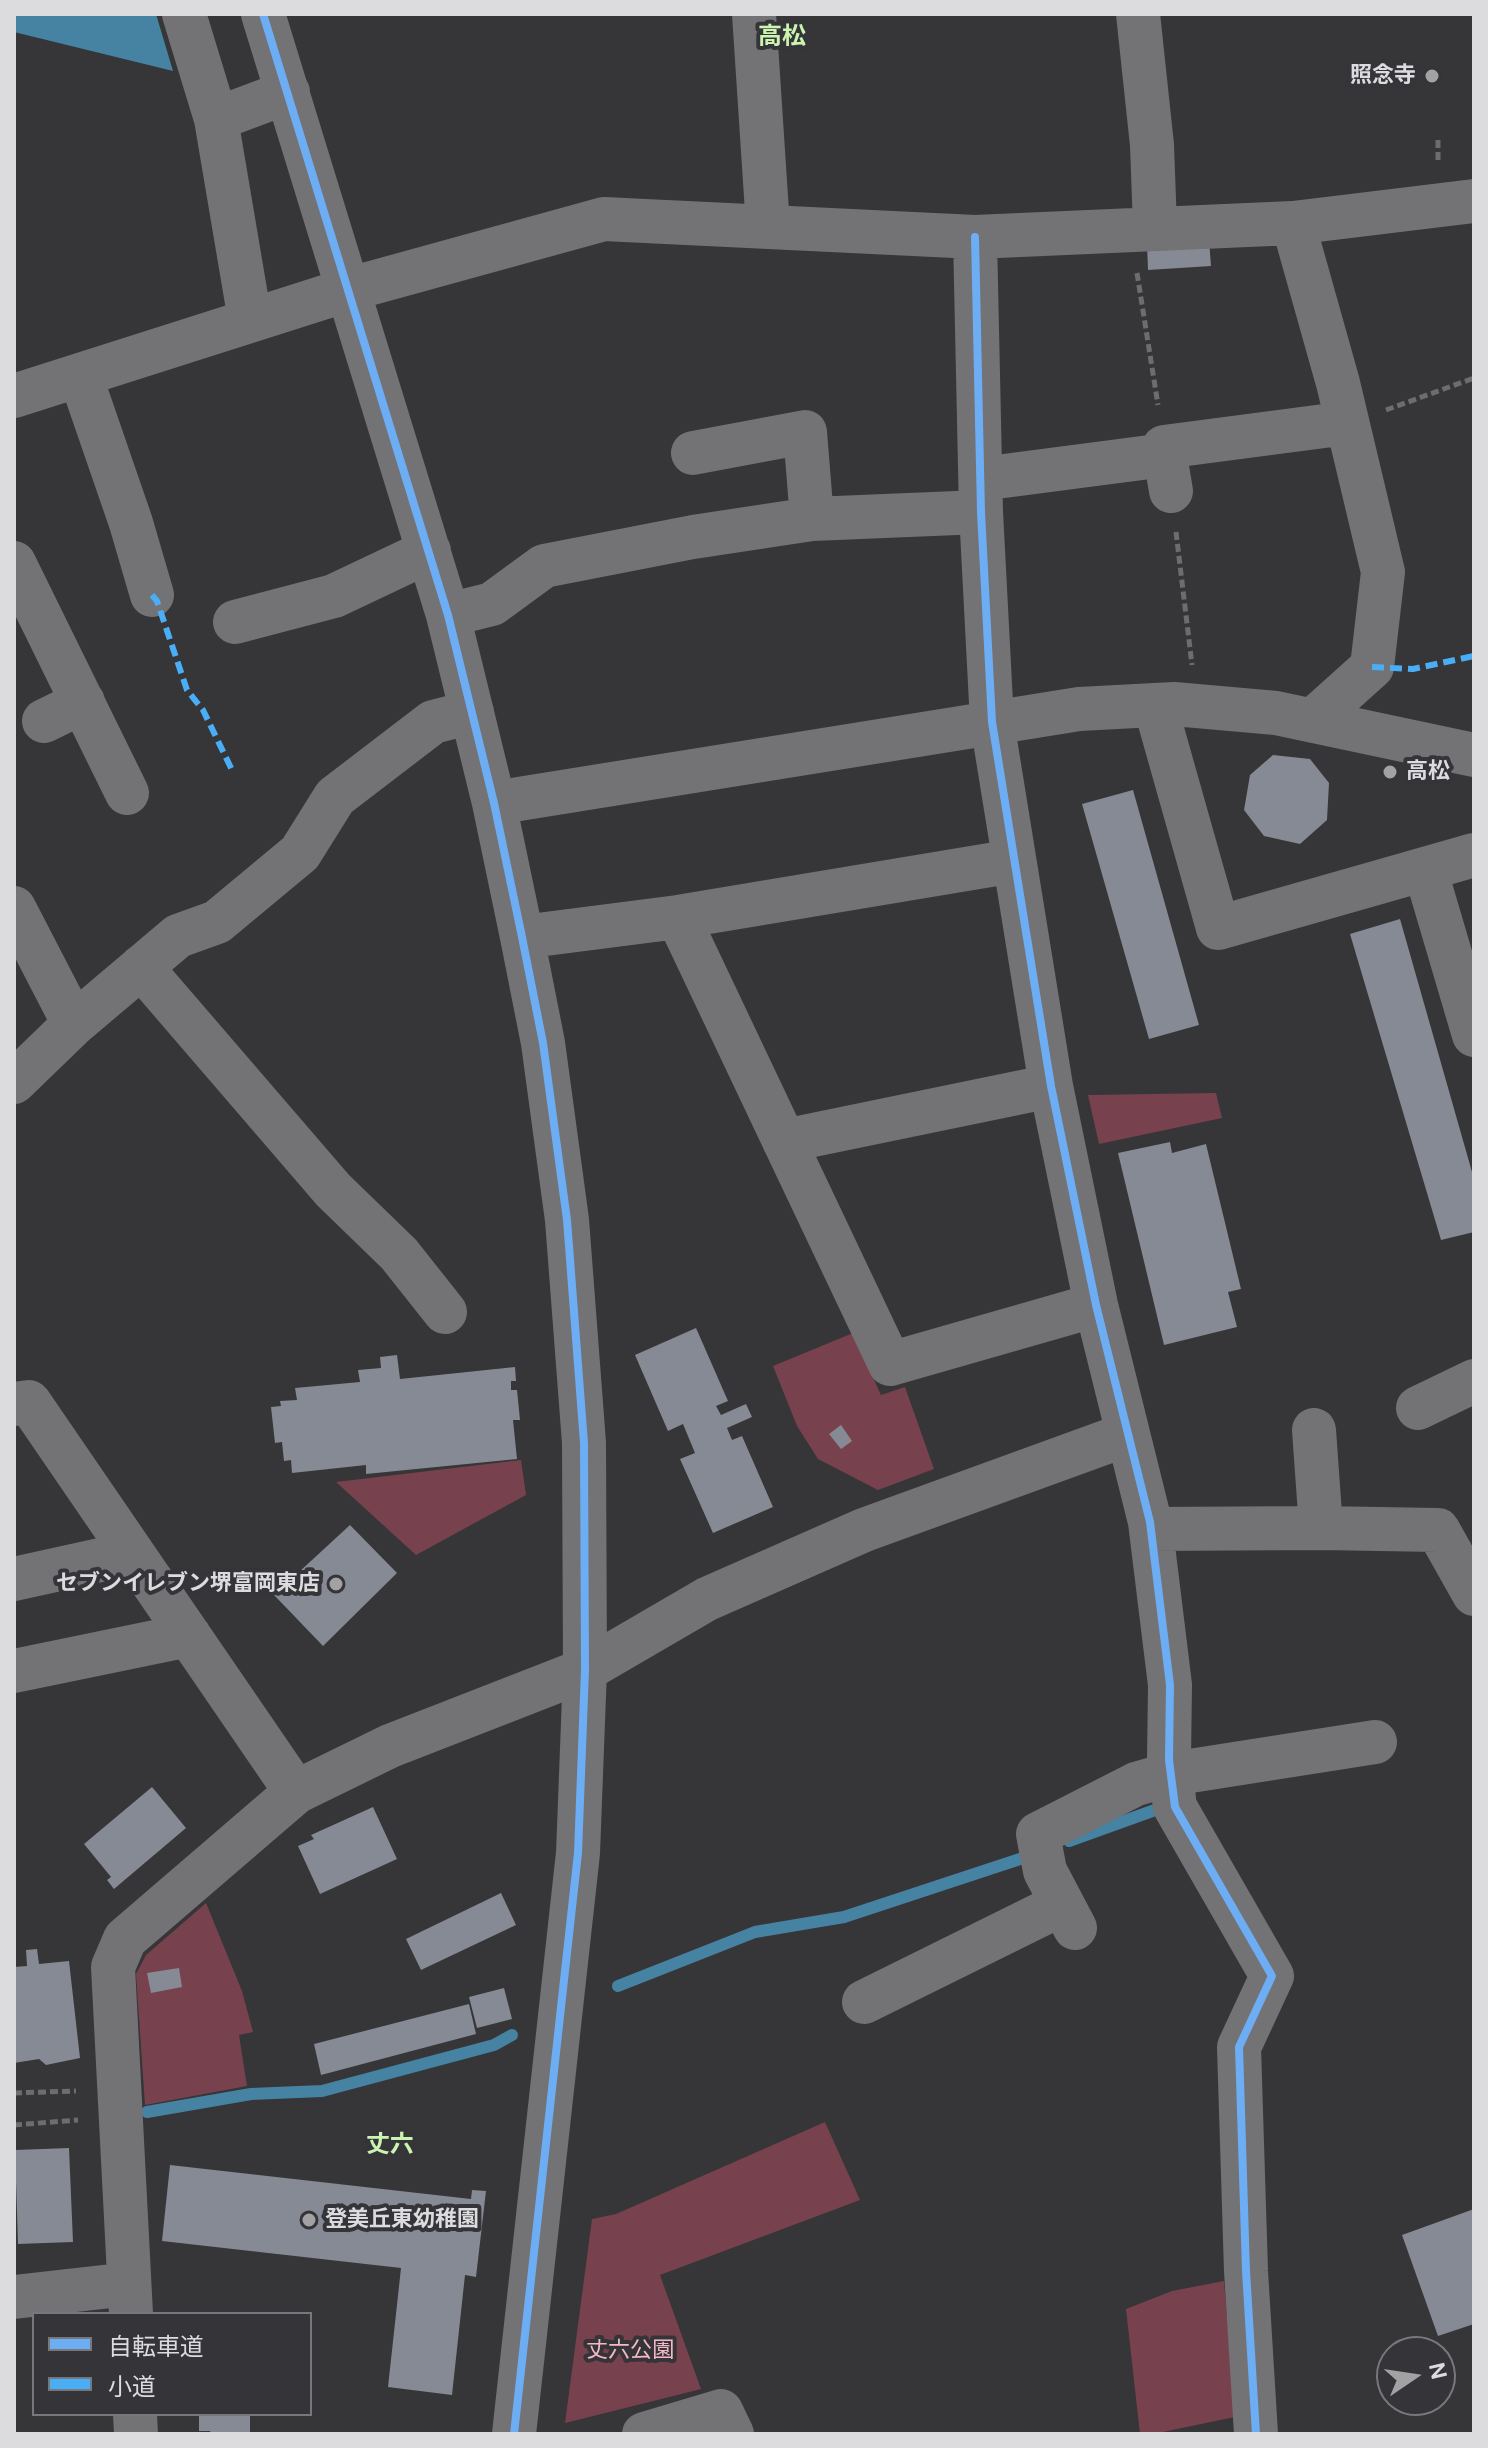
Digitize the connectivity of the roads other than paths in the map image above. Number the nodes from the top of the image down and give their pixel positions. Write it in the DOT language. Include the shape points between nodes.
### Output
graph roads {
  1 [pos="184,14"];
  2 [pos="263,14"];
  3 [pos="754,14"];
  4 [pos="1138,14"];
  5 [pos="288,92"];
  6 [pos="216,119"];
  7 [pos="1474,201"];
  8 [pos="1293,223"];
  9 [pos="768,227"];
  10 [pos="1142,228"];
  11 [pos="975,237"];
  12 [pos="350,289"];
  13 [pos="250,320"];
  14 [pos="80,375"];
  15 [pos="14,396"];
  16 [pos="1347,423"];
  17 [pos="1164,447"];
  18 [pos="693,453"];
  19 [pos="1171,491"];
  20 [pos="981,496"];
  21 [pos="812,519"];
  22 [pos="429,551"];
  23 [pos="14,563"];
  24 [pos="152,595"];
  25 [pos="448,615"];
  26 [pos="235,622"];
  27 [pos="83,702"];
  28 [pos="1176,705"];
  29 [pos="472,712"];
  30 [pos="1313,720"];
  31 [pos="44,721"];
  32 [pos="992,722"];
  33 [pos="1474,755"];
  34 [pos="127,793"];
  35 [pos="494,803"];
  36 [pos="1474,855"];
  37 [pos="1014,861"];
  38 [pos="1425,869"];
  39 [pos="14,908"];
  40 [pos="678,917"];
  41 [pos="522,937"];
  42 [pos="141,967"];
  43 [pos="74,1024"];
  44 [pos="1474,1035"];
  45 [pos="14,1082"];
  46 [pos="1051,1086"];
  47 [pos="784,1141"];
  48 [pos="1096,1305"];
  49 [pos="445,1312"];
  50 [pos="1474,1381"];
  51 [pos="14,1404"];
  52 [pos="1418,1408"];
  53 [pos="1314,1430"];
  54 [pos="1128,1434"];
  55 [pos="1321,1528"];
  56 [pos="1151,1529"];
  57 [pos="132,1553"];
  58 [pos="14,1579"];
  59 [pos="1474,1594"];
  60 [pos="189,1635"];
  61 [pos="585,1670"];
  62 [pos="14,1671"];
  63 [pos="1375,1742"];
  64 [pos="1171,1774"];
  65 [pos="296,1792"];
  66 [pos="864,2002"];
  67 [pos="14,2297"];
  68 [pos="130,2299"];
  69 [pos="514,2434"];
  70 [pos="644,2434"];
  71 [pos="732,2434"];
  72 [pos="1256,2434"];
  1 -- 6 [label="street"];
  2 -- 5 [label="street"];
  3 -- 9 [label="street"];
  4 -- 10 [label="street" via="1152,145"];
  5 -- 6 [label="street"];
  5 -- 12 [label="street"];
  6 -- 13 [label="street"];
  7 -- 8 [label="street"];
  8 -- 10 [label="street"];
  8 -- 16 [label="street"];
  9 -- 11 [label="street"];
  9 -- 12 [label="street" via="604,219"];
  10 -- 11 [label="street"];
  11 -- 20 [label="street"];
  12 -- 13 [label="street"];
  12 -- 22 [label="street"];
  13 -- 14 [label="street"];
  14 -- 15 [label="street"];
  14 -- 24 [label="street"];
  16 -- 17 [label="street"];
  16 -- 30 [label="street" via="1383,572 1372,667"];
  18 -- 21 [label="street" via="805,432"];
  19 -- 20 [label="street" via="1165,455"];
  20 -- 21 [label="street"];
  20 -- 32 [label="street"];
  21 -- 25 [label="street" via="544,566 492,604"];
  22 -- 25 [label="street"];
  22 -- 26 [label="street" via="334,596"];
  23 -- 27 [label="street"];
  25 -- 29 [label="street"];
  27 -- 31 [label="street"];
  27 -- 34 [label="street"];
  28 -- 30 [label="street"];
  28 -- 32 [label="street" via="1079,709"];
  28 -- 38 [label="street" via="1218,928"];
  29 -- 35 [label="street"];
  29 -- 42 [label="street" via="433,722 335,797 300,853 217,922 178,936"];
  30 -- 33 [label="street"];
  32 -- 35 [label="street"];
  32 -- 37 [label="street"];
  35 -- 41 [label="street"];
  36 -- 38 [label="street"];
  37 -- 40 [label="street"];
  37 -- 46 [label="street"];
  38 -- 44 [label="street"];
  39 -- 43 [label="street"];
  40 -- 41 [label="street"];
  40 -- 47 [label="street"];
  41 -- 61 [label="street" via="543,1043 567,1220 584,1443"];
  42 -- 43 [label="street"];
  42 -- 49 [label="street"];
  43 -- 45 [label="street"];
  46 -- 47 [label="street"];
  46 -- 48 [label="street"];
  47 -- 48 [label="street" via="890,1364"];
  48 -- 54 [label="street"];
  50 -- 52 [label="street"];
  51 -- 57 [label="street" via="29,1402"];
  53 -- 55 [label="street"];
  54 -- 56 [label="street"];
  54 -- 61 [label="street" via="864,1530 707,1599"];
  55 -- 56 [label="street"];
  55 -- 59 [label="street" via="1438,1530"];
  56 -- 64 [label="street" via="1170,1685"];
  57 -- 58 [label="street"];
  57 -- 60 [label="street"];
  60 -- 62 [label="street"];
  60 -- 65 [label="street"];
  61 -- 65 [label="street" via="390,1746"];
  61 -- 69 [label="street" via="578,1853"];
  63 -- 64 [label="street"];
  64 -- 66 [label="street" via="1136,1784 1038,1834 1045,1871 1068,1916"];
  64 -- 72 [label="street" via="1175,1807 1272,1976 1239,2047"];
  65 -- 68 [label="street" via="125,1939 113,1967"];
  67 -- 68 [label="street"];
  70 -- 71 [label="street" via="721,2411"];
}
